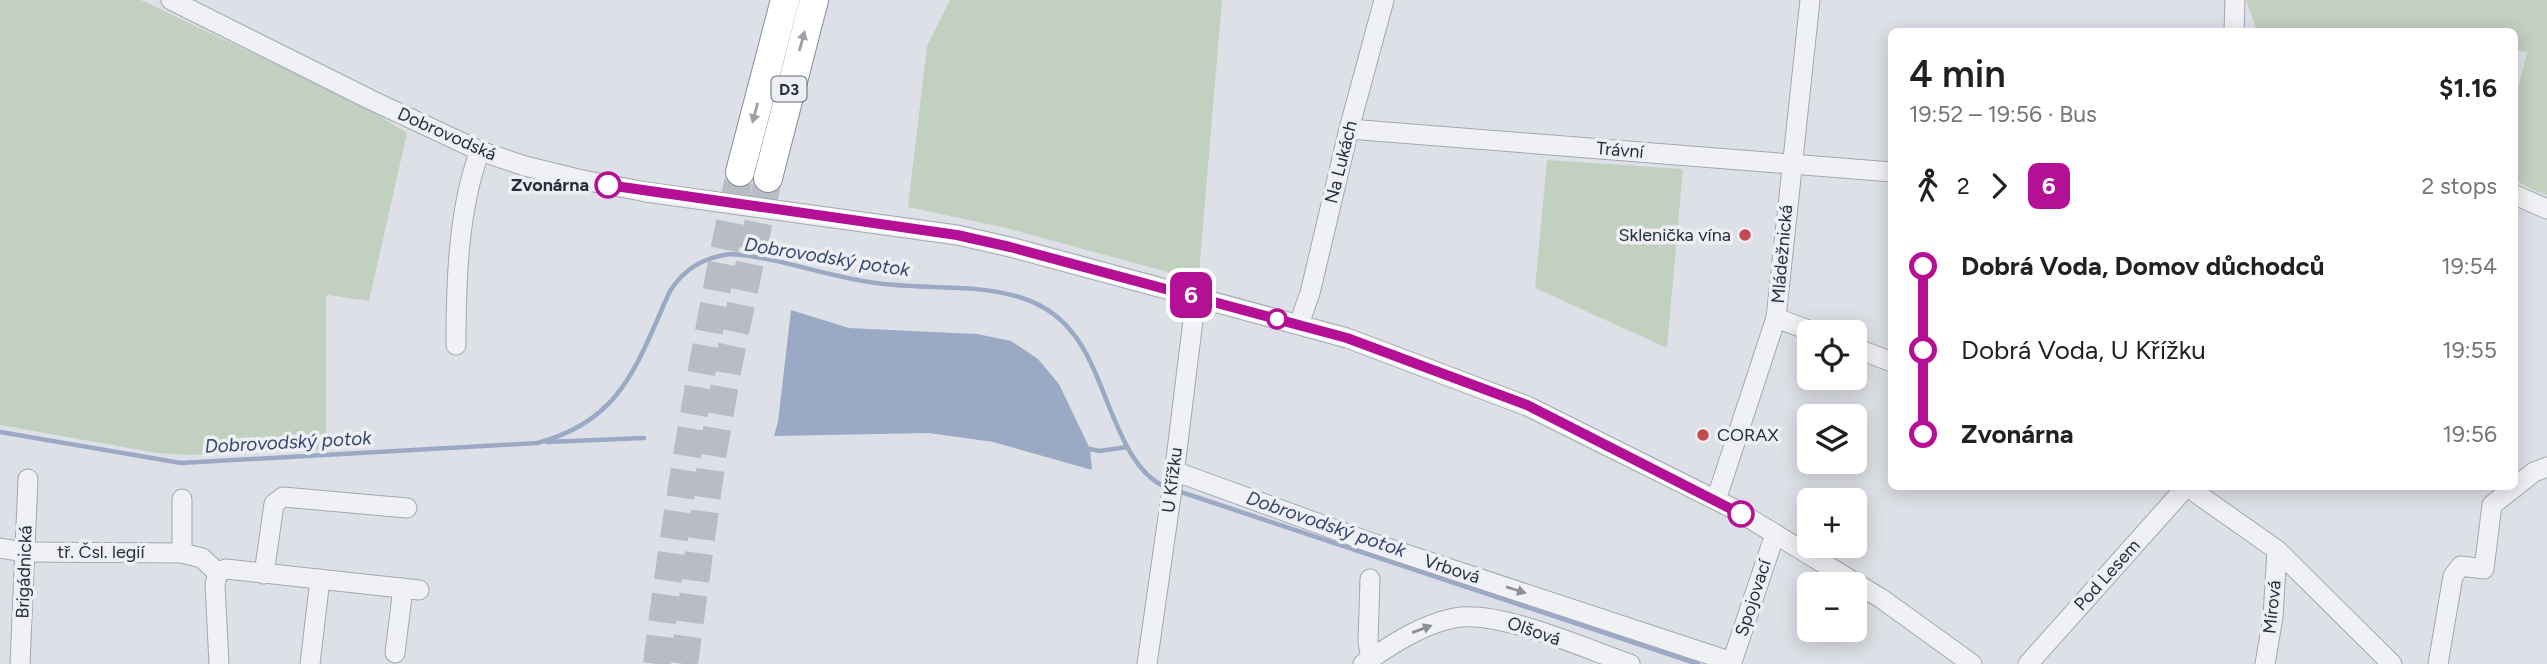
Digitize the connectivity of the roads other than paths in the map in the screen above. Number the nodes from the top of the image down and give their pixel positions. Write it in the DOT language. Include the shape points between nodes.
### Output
graph roads {
  1 [pos="171,0"];
  2 [pos="785,0"];
  3 [pos="814,0"];
  4 [pos="1384,0"];
  5 [pos="1810,0"];
  6 [pos="2235,0"];
  7 [pos="2234,28"];
  8 [pos="1349,129"];
  9 [pos="477,157"];
  10 [pos="1791,164"];
  11 [pos="740,172"];
  12 [pos="1888,172"];
  13 [pos="768,178"];
  14 [pos="2518,196"];
  15 [pos="2547,209"];
  16 [pos="1196,296"];
  17 [pos="1776,318"];
  18 [pos="1298,324"];
  19 [pos="1797,326"];
  20 [pos="456,345"];
  21 [pos="1867,353"];
  22 [pos="1888,360"];
  23 [pos="2547,467"];
  24 [pos="1174,473"];
  25 [pos="28,479"];
  26 [pos="2518,485"];
  27 [pos="2183,490"];
  28 [pos="2196,490"];
  29 [pos="2511,490"];
  30 [pos="182,499"];
  31 [pos="1716,500"];
  32 [pos="407,508"];
  33 [pos="1775,534"];
  34 [pos="0,548"];
  35 [pos="2277,550"];
  36 [pos="24,552"];
  37 [pos="182,553"];
  38 [pos="218,573"];
  39 [pos="264,573"];
  40 [pos="320,579"];
  41 [pos="1370,579"];
  42 [pos="395,653"];
  43 [pos="1367,661"];
  44 [pos="1732,662"];
  45 [pos="20,664"];
  46 [pos="219,664"];
  47 [pos="310,664"];
  48 [pos="1147,664"];
  49 [pos="1630,664"];
  50 [pos="1972,664"];
  51 [pos="2028,664"];
  52 [pos="2265,664"];
  53 [pos="2392,664"];
  54 [pos="2438,664"];
  1 -- 9 [label="street, Dobrovodská"];
  2 -- 11 [label="highway, D3, one-way"];
  13 -- 3 [label="highway, D3, one-way"];
  4 -- 8 [label="street, Na Lukách"];
  5 -- 10 [label="street, Mládežnická"];
  6 -- 7 [label="street"];
  8 -- 10 [label="street, Trávní"];
  8 -- 18 [label="street, Na Lukách" via="1310,293"];
  9 -- 16 [label="street, Dobrovodská" via="605,184 957,235"];
  9 -- 20 [label="street" via="459,253"];
  10 -- 12 [label="street, Trávní"];
  10 -- 17 [label="street, Mládežnická"];
  14 -- 15 [label="street"];
  16 -- 18 [label="street, Dobrovodská"];
  16 -- 24 [label="street, U Křížku"];
  17 -- 19 [label="street"];
  17 -- 31 [label="street, Mládežnická"];
  18 -- 31 [label="street, Dobrovodská" via="1527,405"];
  21 -- 22 [label="street"];
  23 -- 26 [label="street"];
  24 -- 44 [label="street, Vrbová, one-way"];
  24 -- 48 [label="street, U Křížku"];
  25 -- 36 [label="street, Brigádnická"];
  27 -- 51 [label="street, Pod Lesem"];
  28 -- 35 [label="street"];
  29 -- 54 [label="street" via="2492,505 2484,569 2461,566 2453,576"];
  30 -- 37 [label="street"];
  31 -- 33 [label="street, Dobrovodská"];
  32 -- 39 [label="street" via="283,497 274,504"];
  33 -- 44 [label="street, Spojovací"];
  33 -- 50 [label="street, Dobrovodská" via="1882,599"];
  34 -- 36 [label="street, tř. Čsl. legií"];
  35 -- 52 [label="street, Mírová"];
  35 -- 53 [label="street"];
  36 -- 37 [label="street, tř. Čsl. legií"];
  36 -- 45 [label="street, Brigádnická"];
  37 -- 38 [label="street, tř. Čsl. legií" via="202,558"];
  38 -- 39 [label="street" via="226,569"];
  38 -- 46 [label="street"];
  39 -- 40 [label="street"];
  40 -- 42 [label="street" via="411,589"];
  40 -- 47 [label="street"];
  41 -- 43 [label="street"];
  43 -- 49 [label="street, Olšová, one-way" via="1411,632 1455,618 1502,620"];
}
